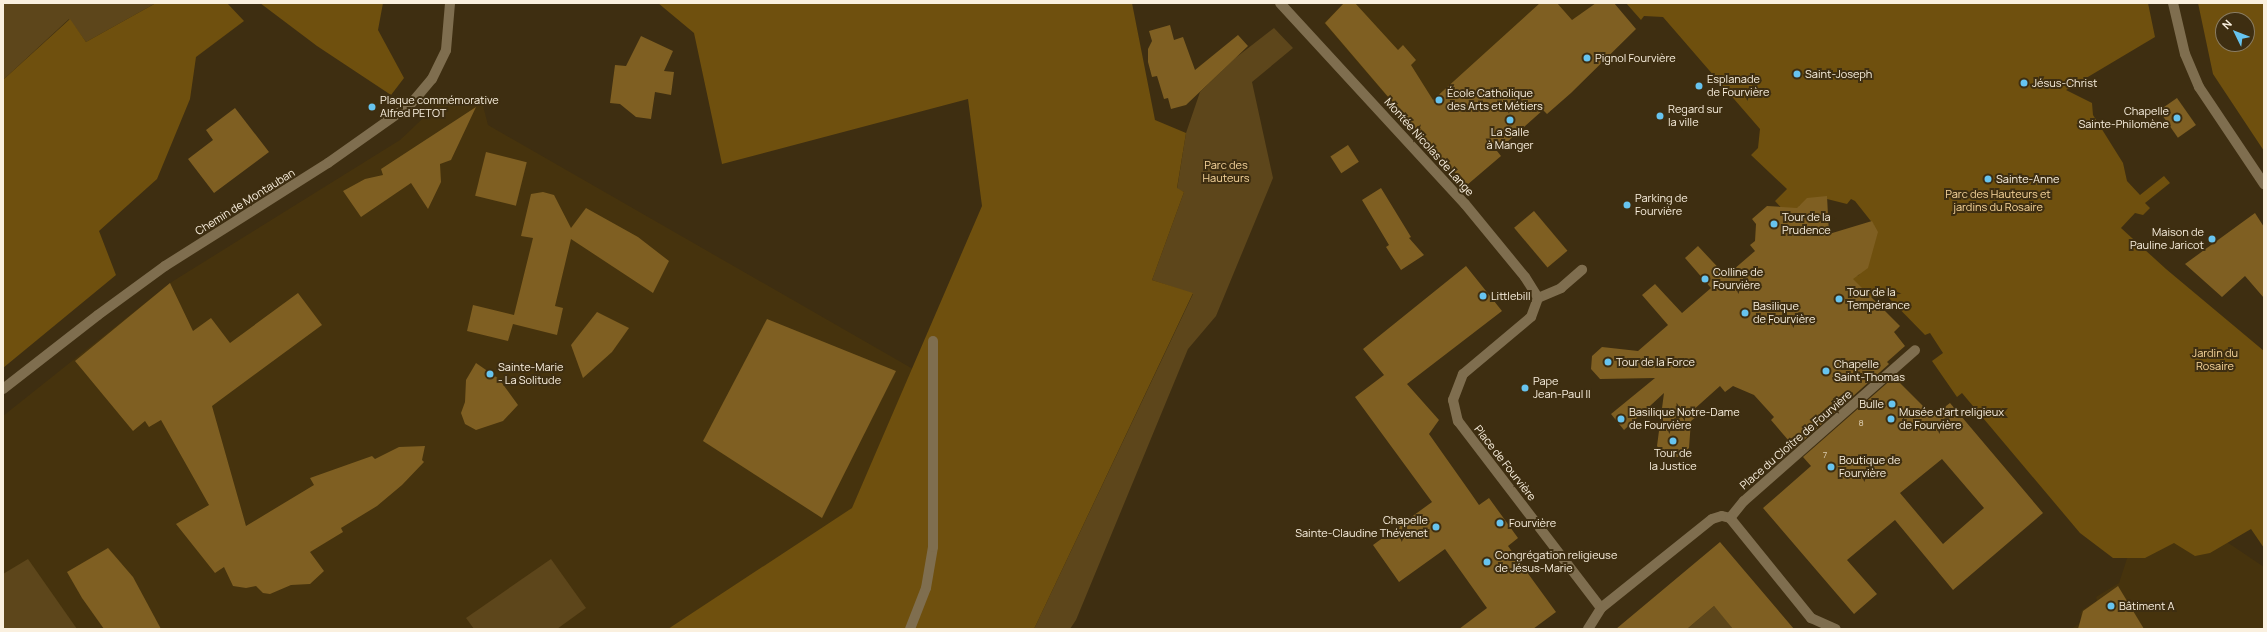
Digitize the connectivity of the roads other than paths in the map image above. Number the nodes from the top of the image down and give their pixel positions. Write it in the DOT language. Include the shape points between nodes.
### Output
graph roads {
  1 [pos="450,3"];
  2 [pos="1280,3"];
  3 [pos="2173,3"];
  4 [pos="2264,184"];
  5 [pos="1582,270"];
  6 [pos="1538,298"];
  7 [pos="933,341"];
  8 [pos="1915,350"];
  9 [pos="3,389"];
  10 [pos="1733,522"];
  11 [pos="1601,608"];
  12 [pos="910,629"];
  13 [pos="1588,629"];
  14 [pos="1836,629"];
  1 -- 9 [label="street, Chemin de Montauban" via="446,50 432,79 410,106 347,151 165,266"];
  2 -- 6 [label="street, Montée Nicolas de Lange" via="1465,204 1525,277"];
  3 -- 4 [label="street" via="2185,54 2198,87"];
  5 -- 6 [label="street" via="1561,288"];
  6 -- 11 [label="street, Place de Fourvière" via="1531,317 1463,374 1452,400 1458,421"];
  7 -- 12 [label="street" via="934,547 926,588"];
  8 -- 10 [label="street, Place du Cloître de Fourvière" via="1744,501"];
  10 -- 11 [label="street" via="1722,516 1712,519"];
  10 -- 14 [label="street" via="1811,618"];
  11 -- 13 [label="street"];
}
